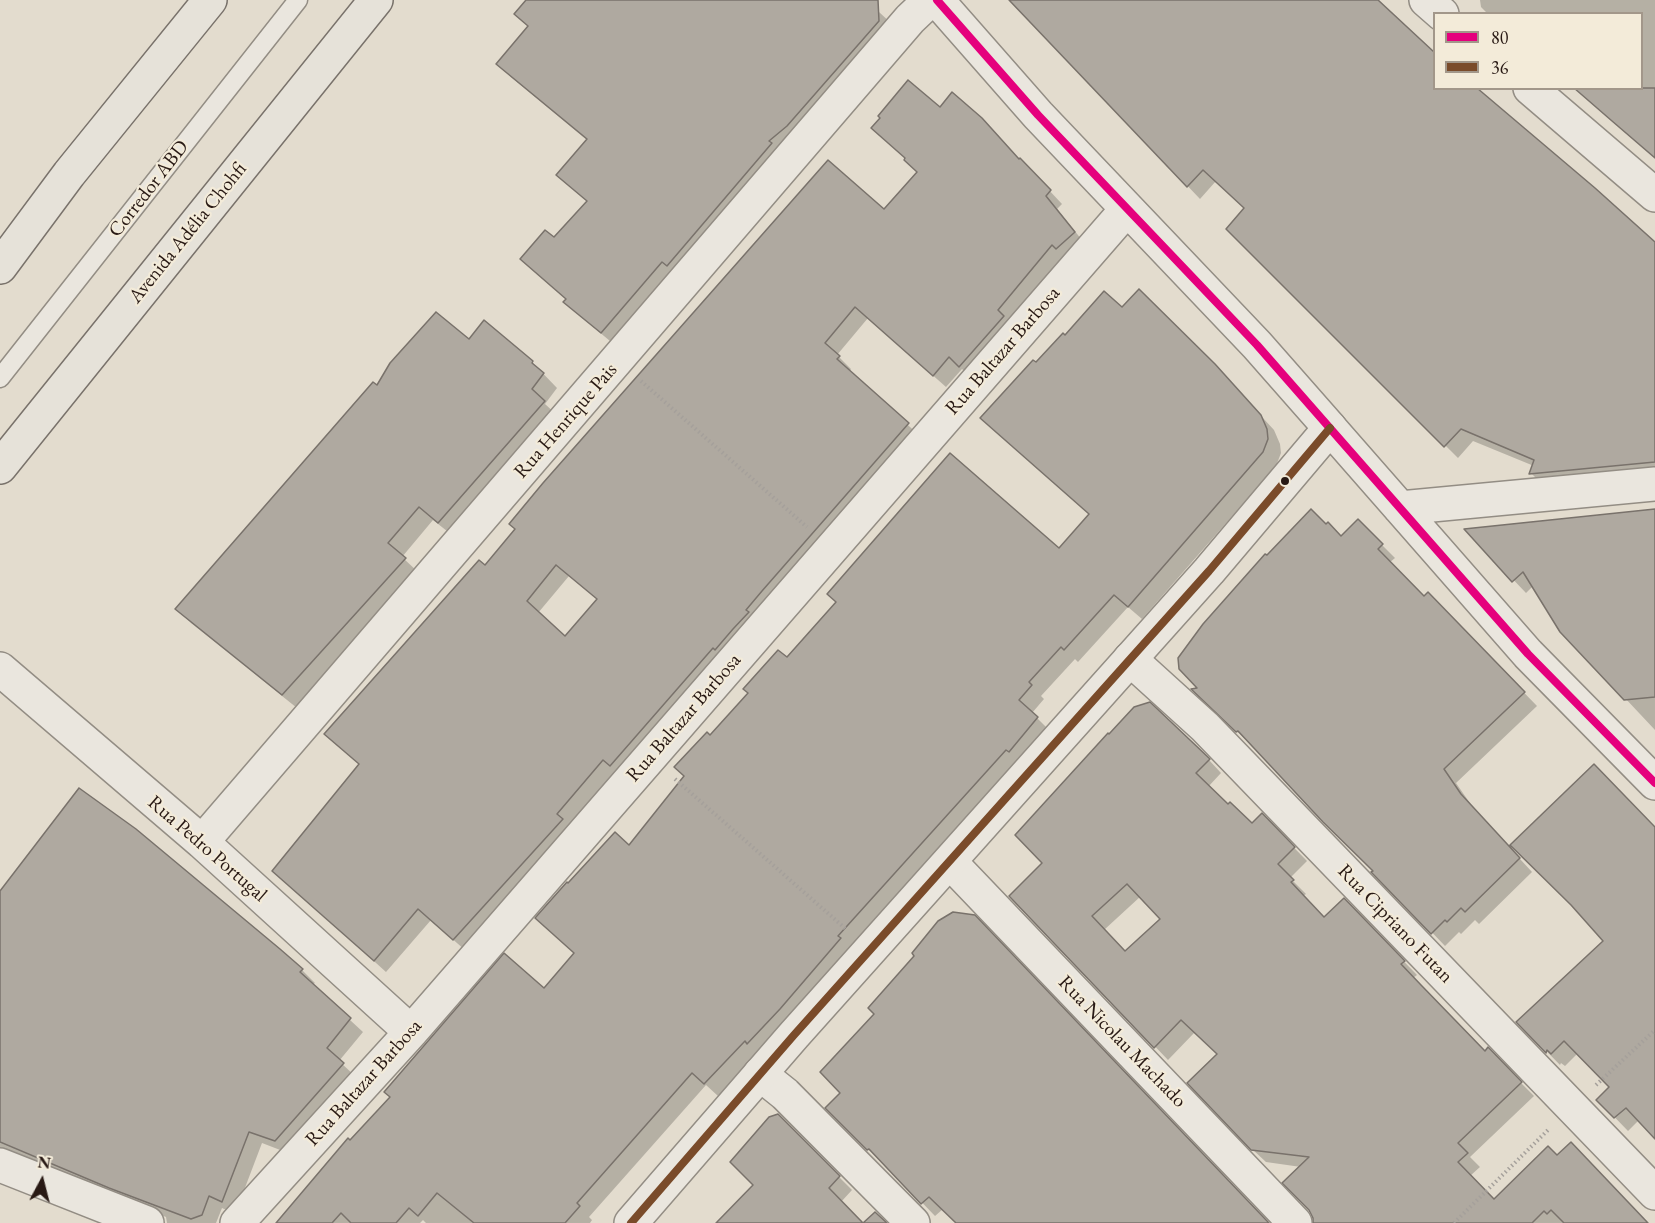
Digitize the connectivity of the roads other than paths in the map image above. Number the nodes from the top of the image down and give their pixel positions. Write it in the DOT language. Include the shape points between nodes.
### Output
graph roads {
  1 [pos="210,0"];
  2 [pos="298,0"];
  3 [pos="376,0"];
  4 [pos="1426,0"];
  5 [pos="946,4"];
  6 [pos="1440,12"];
  7 [pos="1532,90"];
  8 [pos="1655,195"];
  9 [pos="1127,209"];
  10 [pos="0,267"];
  11 [pos="0,378"];
  12 [pos="1330,428"];
  13 [pos="0,466"];
  14 [pos="1655,484"];
  15 [pos="1400,508"];
  16 [pos="1130,659"];
  17 [pos="0,669"];
  18 [pos="1655,783"];
  19 [pos="202,842"];
  20 [pos="950,862"];
  21 [pos="411,1032"];
  22 [pos="760,1074"];
  23 [pos="0,1164"];
  24 [pos="1655,1193"];
  25 [pos="147,1223"];
  26 [pos="237,1223"];
  27 [pos="631,1223"];
  28 [pos="913,1223"];
  29 [pos="1295,1223"];
  1 -- 10 [label="highway" via="69,174"];
  2 -- 11 [label="lane, Corredor ABD"];
  3 -- 13 [label="highway, Avenida Adélia Chohfi"];
  4 -- 6 [label="street"];
  5 -- 9 [label="street" via="1038,115"];
  5 -- 19 [label="street, Rua Henrique Pais" via="910,19"];
  7 -- 8 [label="street"];
  9 -- 12 [label="street"];
  9 -- 21 [label="street, Rua Baltazar Barbosa"];
  12 -- 15 [label="street"];
  12 -- 16 [label="street"];
  14 -- 15 [label="street"];
  15 -- 18 [label="street" via="1528,654"];
  16 -- 20 [label="street"];
  16 -- 24 [label="street, Rua Cipriano Futan" via="1205,727"];
  17 -- 19 [label="street, Rua Pedro Portugal"];
  19 -- 21 [label="street, Rua Pedro Portugal"];
  20 -- 22 [label="street"];
  20 -- 29 [label="street, Rua Nicolau Machado"];
  21 -- 26 [label="street, Rua Baltazar Barbosa"];
  22 -- 27 [label="street"];
  22 -- 28 [label="street" via="785,1094"];
  23 -- 25 [label="street"];
}
